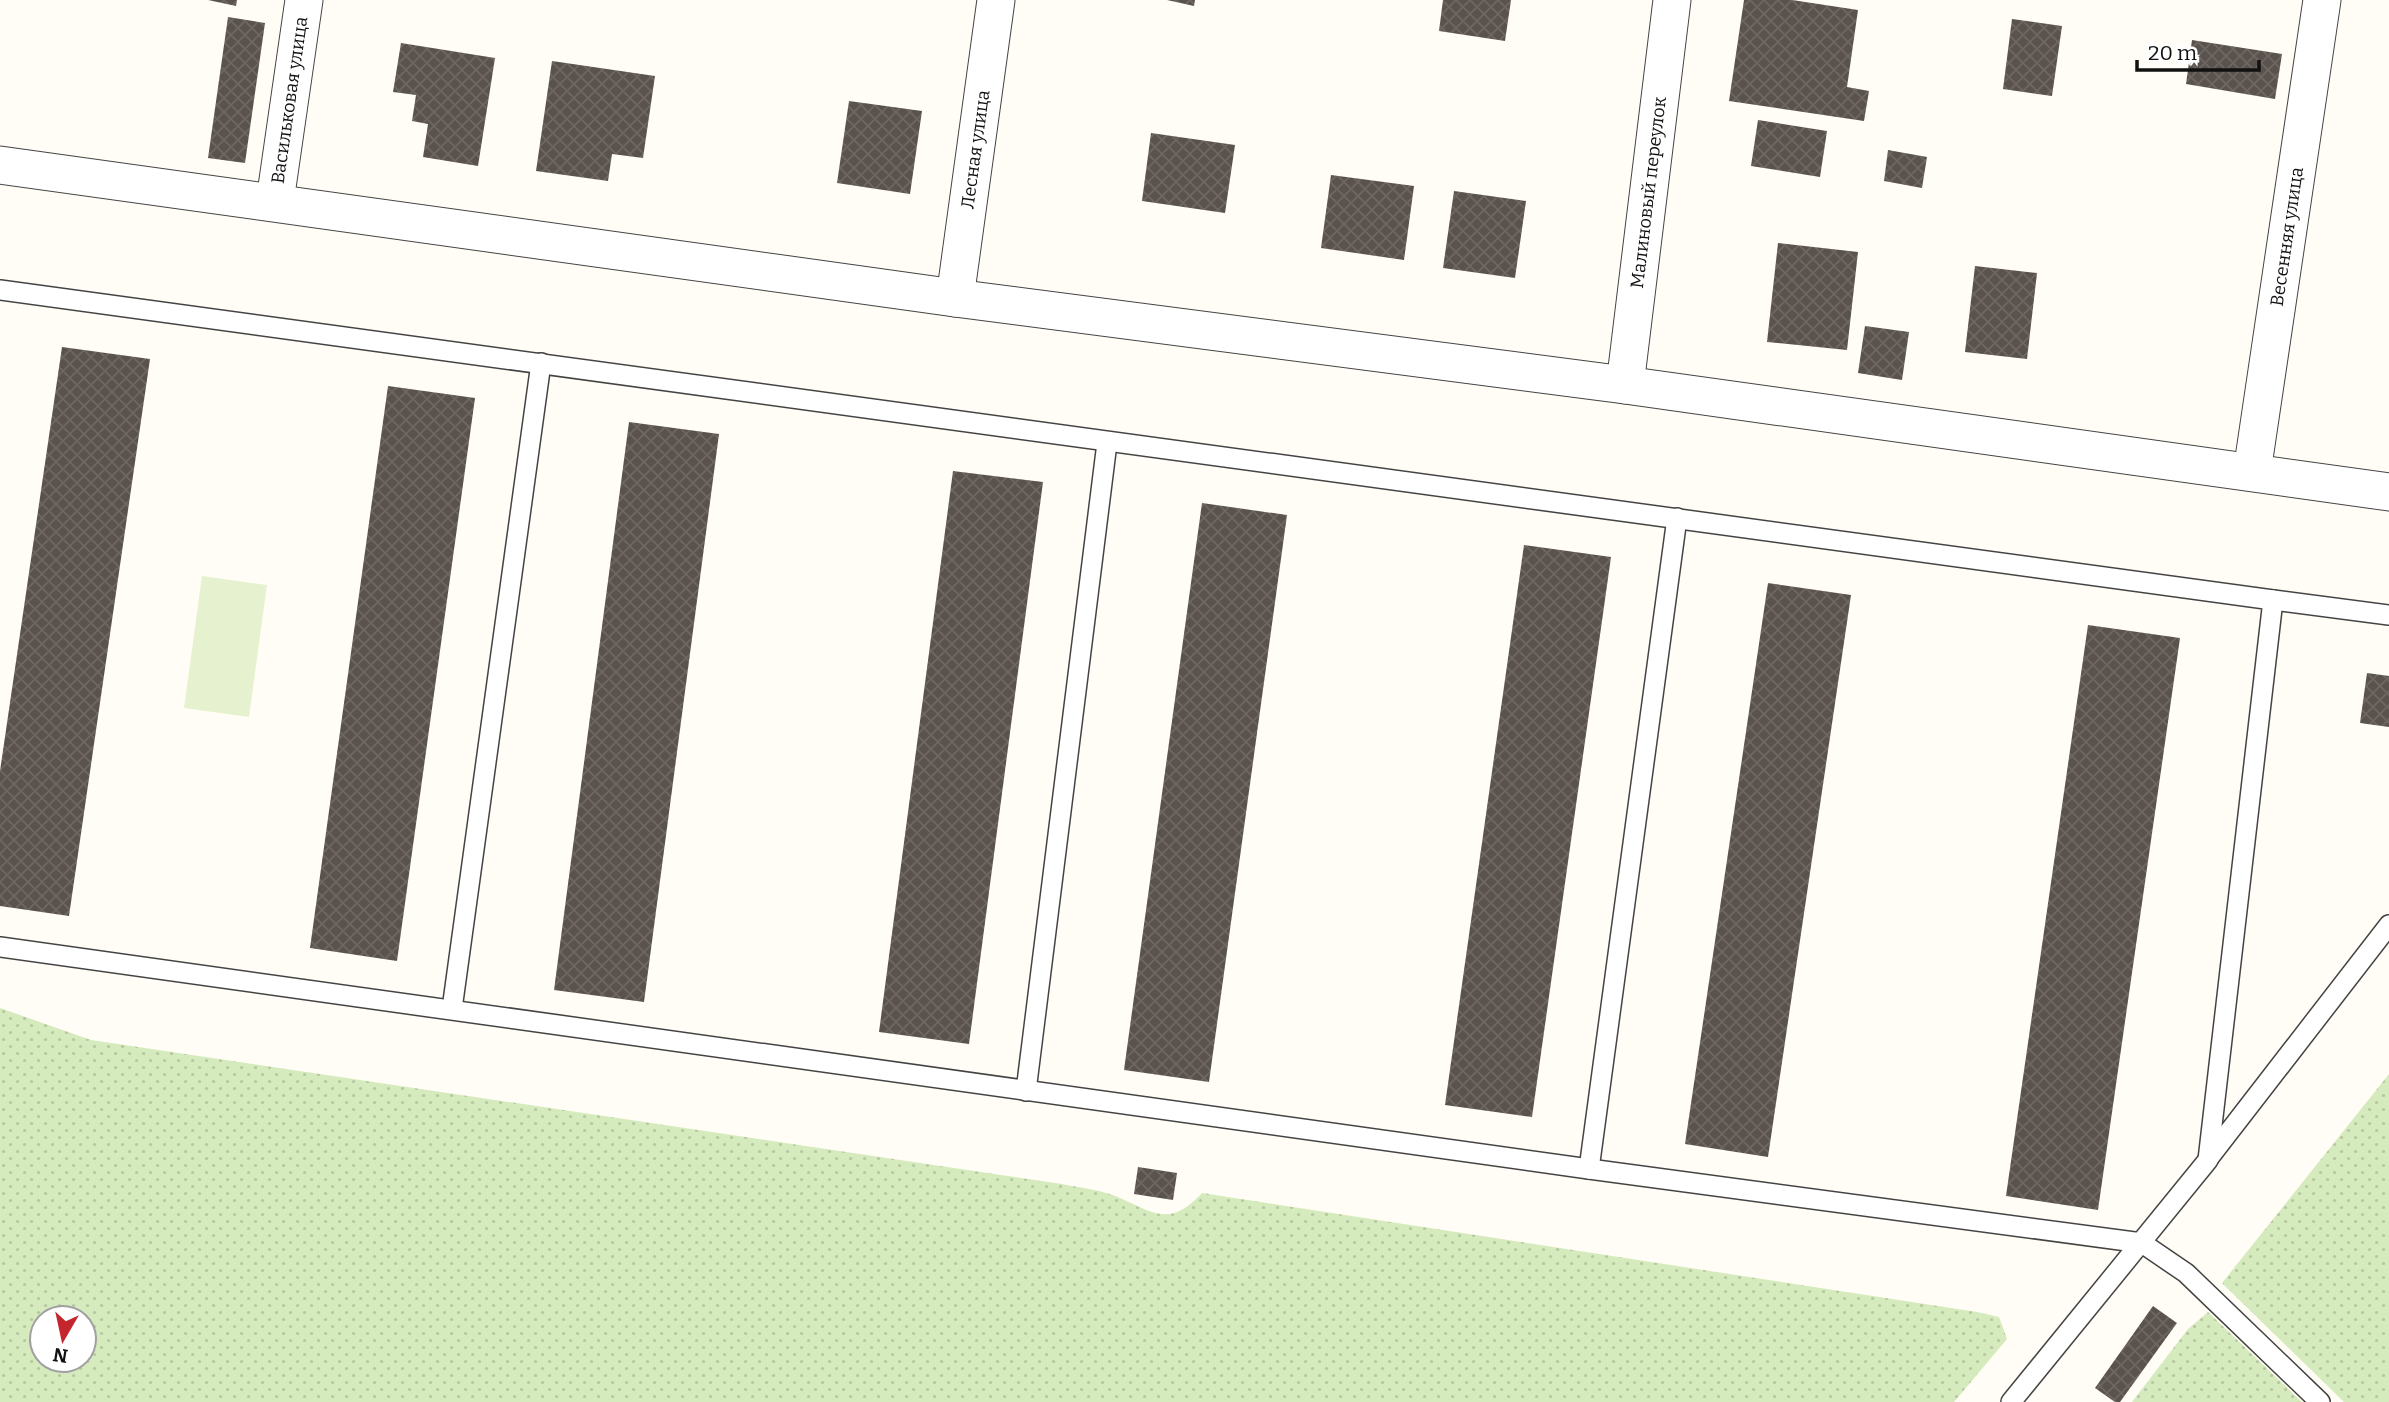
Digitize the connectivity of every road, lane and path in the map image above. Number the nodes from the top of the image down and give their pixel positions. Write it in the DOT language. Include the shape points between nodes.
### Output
graph roads {
  1 [pos="304,0"];
  2 [pos="996,0"];
  3 [pos="1672,0"];
  4 [pos="2322,0"];
  5 [pos="0,164"];
  6 [pos="275,201"];
  7 [pos="0,290"];
  8 [pos="955,298"];
  9 [pos="541,363"];
  10 [pos="1625,385"];
  11 [pos="1107,443"];
  12 [pos="2252,472"];
  13 [pos="2389,492"];
  14 [pos="1677,517"];
  15 [pos="2273,600"];
  16 [pos="2389,615"];
  17 [pos="2389,925"];
  18 [pos="0,947"];
  19 [pos="452,1009"];
  20 [pos="1026,1091"];
  21 [pos="2208,1160"];
  22 [pos="1589,1170"];
  23 [pos="2142,1243"];
  24 [pos="2011,1402"];
  25 [pos="2320,1402"];
  1 -- 6 [label="street, Васильковая улица"];
  2 -- 8 [label="street, Лесная улица"];
  3 -- 10 [label="street, Малиновый переулок"];
  4 -- 12 [label="street, Весенняя улица"];
  5 -- 6 [label="street"];
  6 -- 8 [label="street"];
  7 -- 9 [label="lane"];
  8 -- 10 [label="street"];
  9 -- 11 [label="lane"];
  9 -- 19 [label="lane"];
  10 -- 12 [label="street"];
  11 -- 14 [label="lane"];
  11 -- 20 [label="lane"];
  12 -- 13 [label="street"];
  14 -- 15 [label="lane"];
  14 -- 22 [label="lane"];
  15 -- 16 [label="lane"];
  15 -- 21 [label="lane"];
  17 -- 21 [label="lane"];
  18 -- 19 [label="lane"];
  19 -- 20 [label="lane"];
  20 -- 22 [label="lane"];
  21 -- 23 [label="lane"];
  22 -- 23 [label="lane"];
  23 -- 24 [label="lane"];
  23 -- 25 [label="lane" via="2186,1273"];
}
